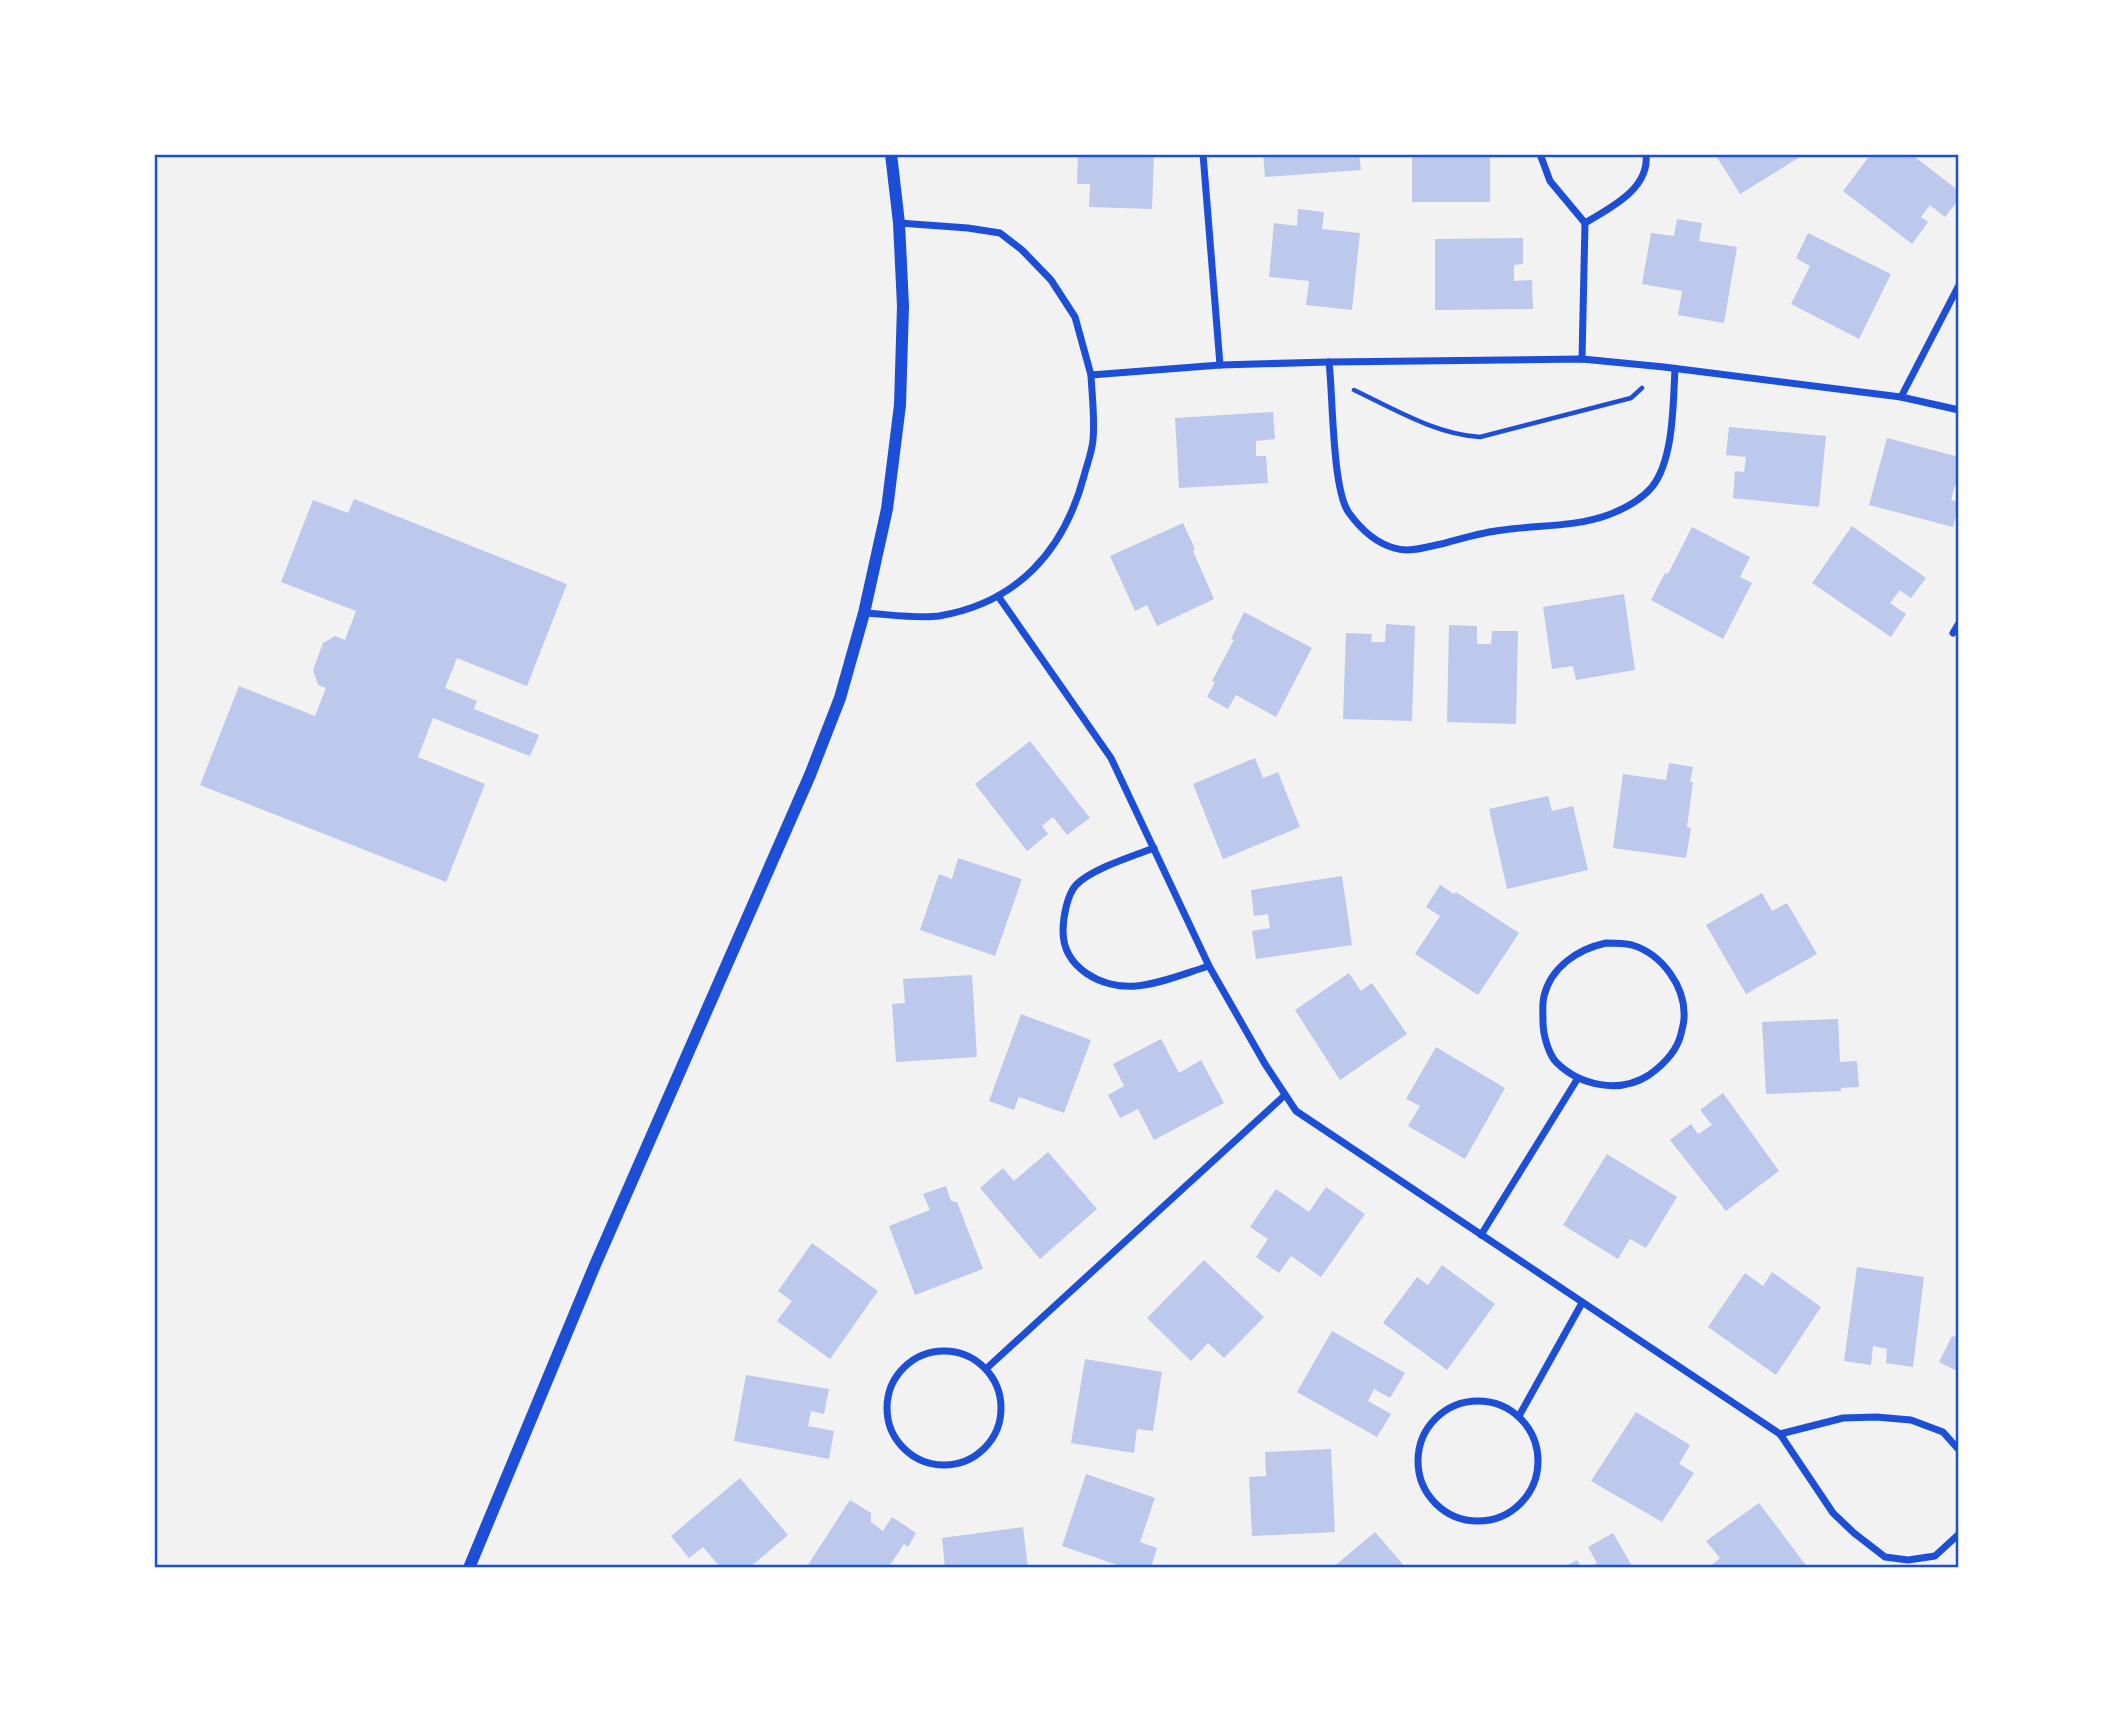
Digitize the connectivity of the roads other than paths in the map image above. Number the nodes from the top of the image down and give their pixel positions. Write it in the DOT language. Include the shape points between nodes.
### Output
graph roads {
  1 [pos="891,154"];
  2 [pos="1203,154"];
  3 [pos="1541,154"];
  4 [pos="1646,154"];
  5 [pos="899,223"];
  6 [pos="1585,223"];
  7 [pos="1959,285"];
  8 [pos="1582,359"];
  9 [pos="1329,362"];
  10 [pos="1220,365"];
  11 [pos="1675,369"];
  12 [pos="1091,375"];
  13 [pos="1901,397"];
  14 [pos="1959,411"];
  15 [pos="998,596"];
  16 [pos="864,613"];
  17 [pos="1959,623"];
  18 [pos="1953,633"];
  19 [pos="1154,848"];
  20 [pos="1209,966"];
  21 [pos="1578,1078"];
  22 [pos="1285,1095"];
  23 [pos="1481,1235"];
  24 [pos="1582,1303"];
  25 [pos="986,1368"];
  26 [pos="1519,1416"];
  27 [pos="1780,1434"];
  28 [pos="1959,1450"];
  29 [pos="1959,1534"];
  30 [pos="469,1568"];
  1 -- 5 [label="street"];
  2 -- 10 [label="street"];
  3 -- 6 [label="street" via="1550,181"];
  4 -- 6 [label="street" via="1642,178 1628,195"];
  5 -- 12 [label="street" via="1000,233 1022,250 1051,281 1075,317"];
  5 -- 16 [label="street" via="903,306 900,405 887,509"];
  6 -- 8 [label="street"];
  7 -- 13 [label="street"];
  8 -- 9 [label="street"];
  8 -- 11 [label="street"];
  9 -- 10 [label="street"];
  9 -- 11 [label="street" via="1338,484 1347,511 1379,541 1395,549 1414,550 1501,530 1582,523 1634,502 1652,487 1664,465"];
  10 -- 12 [label="street"];
  11 -- 13 [label="street"];
  12 -- 15 [label="street" via="1093,441 1079,494 1054,546 1026,576"];
  13 -- 14 [label="street"];
  15 -- 16 [label="street" via="936,616"];
  15 -- 19 [label="street" via="1111,758"];
  16 -- 30 [label="street" via="840,698 810,775 595,1265"];
  17 -- 18 [label="street"];
  19 -- 20 [label="street"];
  19 -- 20 [label="street" via="1105,866 1075,885 1063,915 1069,958 1103,982 1135,986"];
  20 -- 22 [label="street"];
  21 -- 21 [label="street" via="1598,1085 1641,1080 1662,1067 1679,1042 1682,998 1667,967 1647,951 1630,944 1592,946 1563,963 1549,983 1543,1032 1554,1060"];
  21 -- 23 [label="street"];
  22 -- 23 [label="street" via="1296,1111"];
  22 -- 25 [label="street"];
  23 -- 24 [label="street"];
  24 -- 26 [label="street"];
  24 -- 27 [label="street"];
  25 -- 25 [label="street" via="968,1355 942,1350 911,1360 899,1372 887,1397 887,1417 891,1433 910,1455 942,1466 969,1460 985,1448 1001,1413 997,1387"];
  26 -- 26 [label="street" via="1494,1402 1472,1400 1453,1405 1434,1419 1420,1442 1417,1465 1421,1484 1440,1508 1457,1519 1491,1520 1511,1512 1526,1498 1536,1481 1539,1460 1535,1439"];
  27 -- 28 [label="street" via="1843,1418 1911,1420 1943,1432"];
  27 -- 29 [label="street" via="1833,1513 1885,1557 1935,1556"];
}
